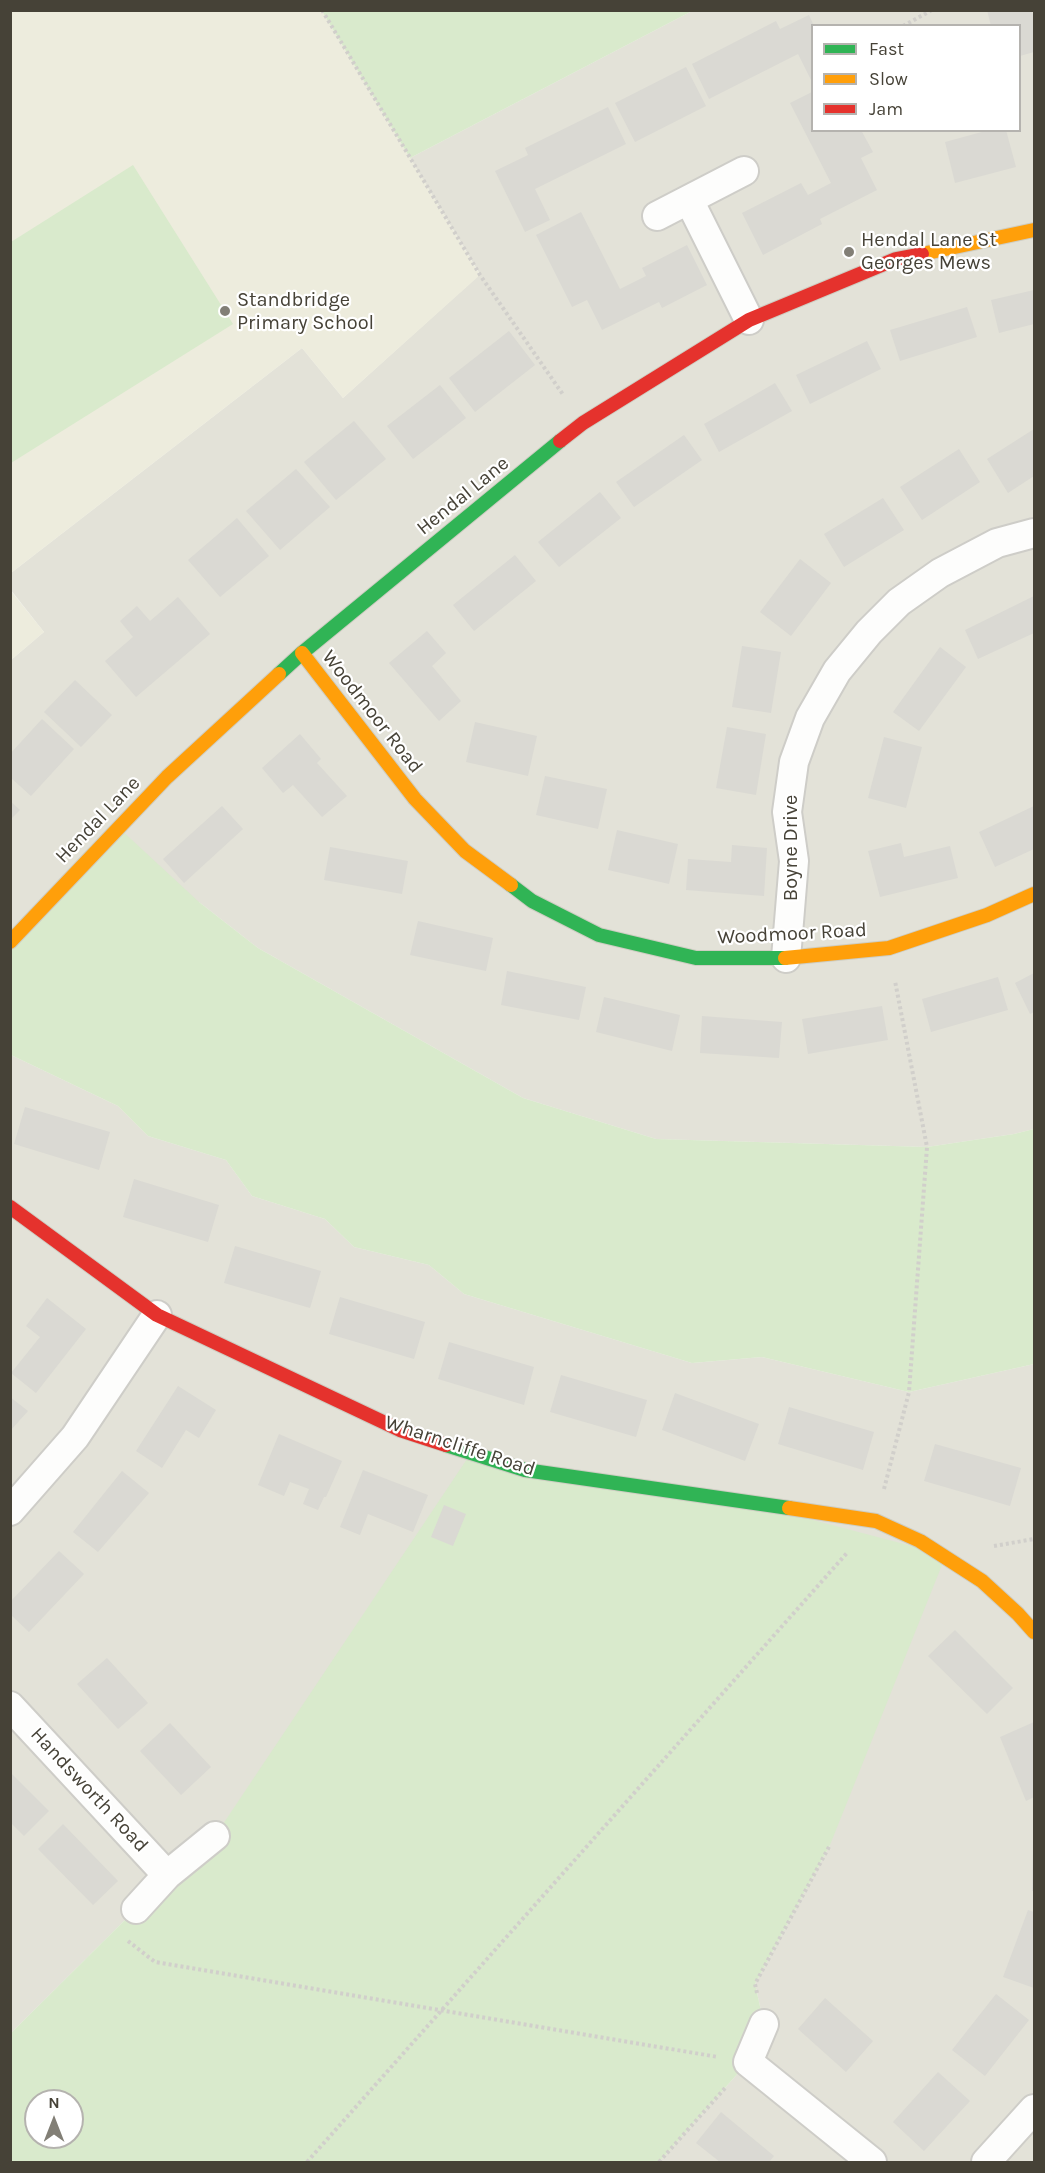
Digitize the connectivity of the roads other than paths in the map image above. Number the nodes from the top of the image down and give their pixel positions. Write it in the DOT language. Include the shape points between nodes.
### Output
graph roads {
  1 [pos="744,171"];
  2 [pos="689,200"];
  3 [pos="657,216"];
  4 [pos="1035,230"];
  5 [pos="749,320"];
  6 [pos="1035,533"];
  7 [pos="302,653"];
  8 [pos="1035,894"];
  9 [pos="10,942"];
  10 [pos="786,958"];
  11 [pos="10,1207"];
  12 [pos="157,1315"];
  13 [pos="10,1510"];
  14 [pos="1035,1632"];
  15 [pos="10,1706"];
  16 [pos="215,1836"];
  17 [pos="166,1875"];
  18 [pos="136,1909"];
  19 [pos="764,2024"];
  20 [pos="1035,2109"];
  21 [pos="872,2163"];
  22 [pos="986,2163"];
  1 -- 2 [label="street"];
  2 -- 3 [label="street"];
  2 -- 5 [label="street"];
  4 -- 5 [label="street, Hendal Lane" via="896,259"];
  5 -- 7 [label="street, Hendal Lane" via="583,423"];
  6 -- 10 [label="street, Boyne Drive" via="997,543 940,573 899,602 831,680 810,718 794,762 787,812 794,861"];
  7 -- 9 [label="street, Hendal Lane" via="167,777"];
  7 -- 10 [label="street, Woodmoor Road" via="415,799 465,851 532,901 599,934 696,958"];
  8 -- 10 [label="street, Woodmoor Road" via="987,915 889,948"];
  11 -- 12 [label="street, Wharncliffe Road"];
  12 -- 13 [label="street" via="75,1437"];
  12 -- 14 [label="street, Wharncliffe Road" via="400,1430 525,1470 876,1521 946,1555 1017,1611"];
  15 -- 17 [label="street, Handsworth Road"];
  16 -- 17 [label="street"];
  17 -- 18 [label="street"];
  19 -- 21 [label="street" via="748,2062"];
  20 -- 22 [label="street"];
}
